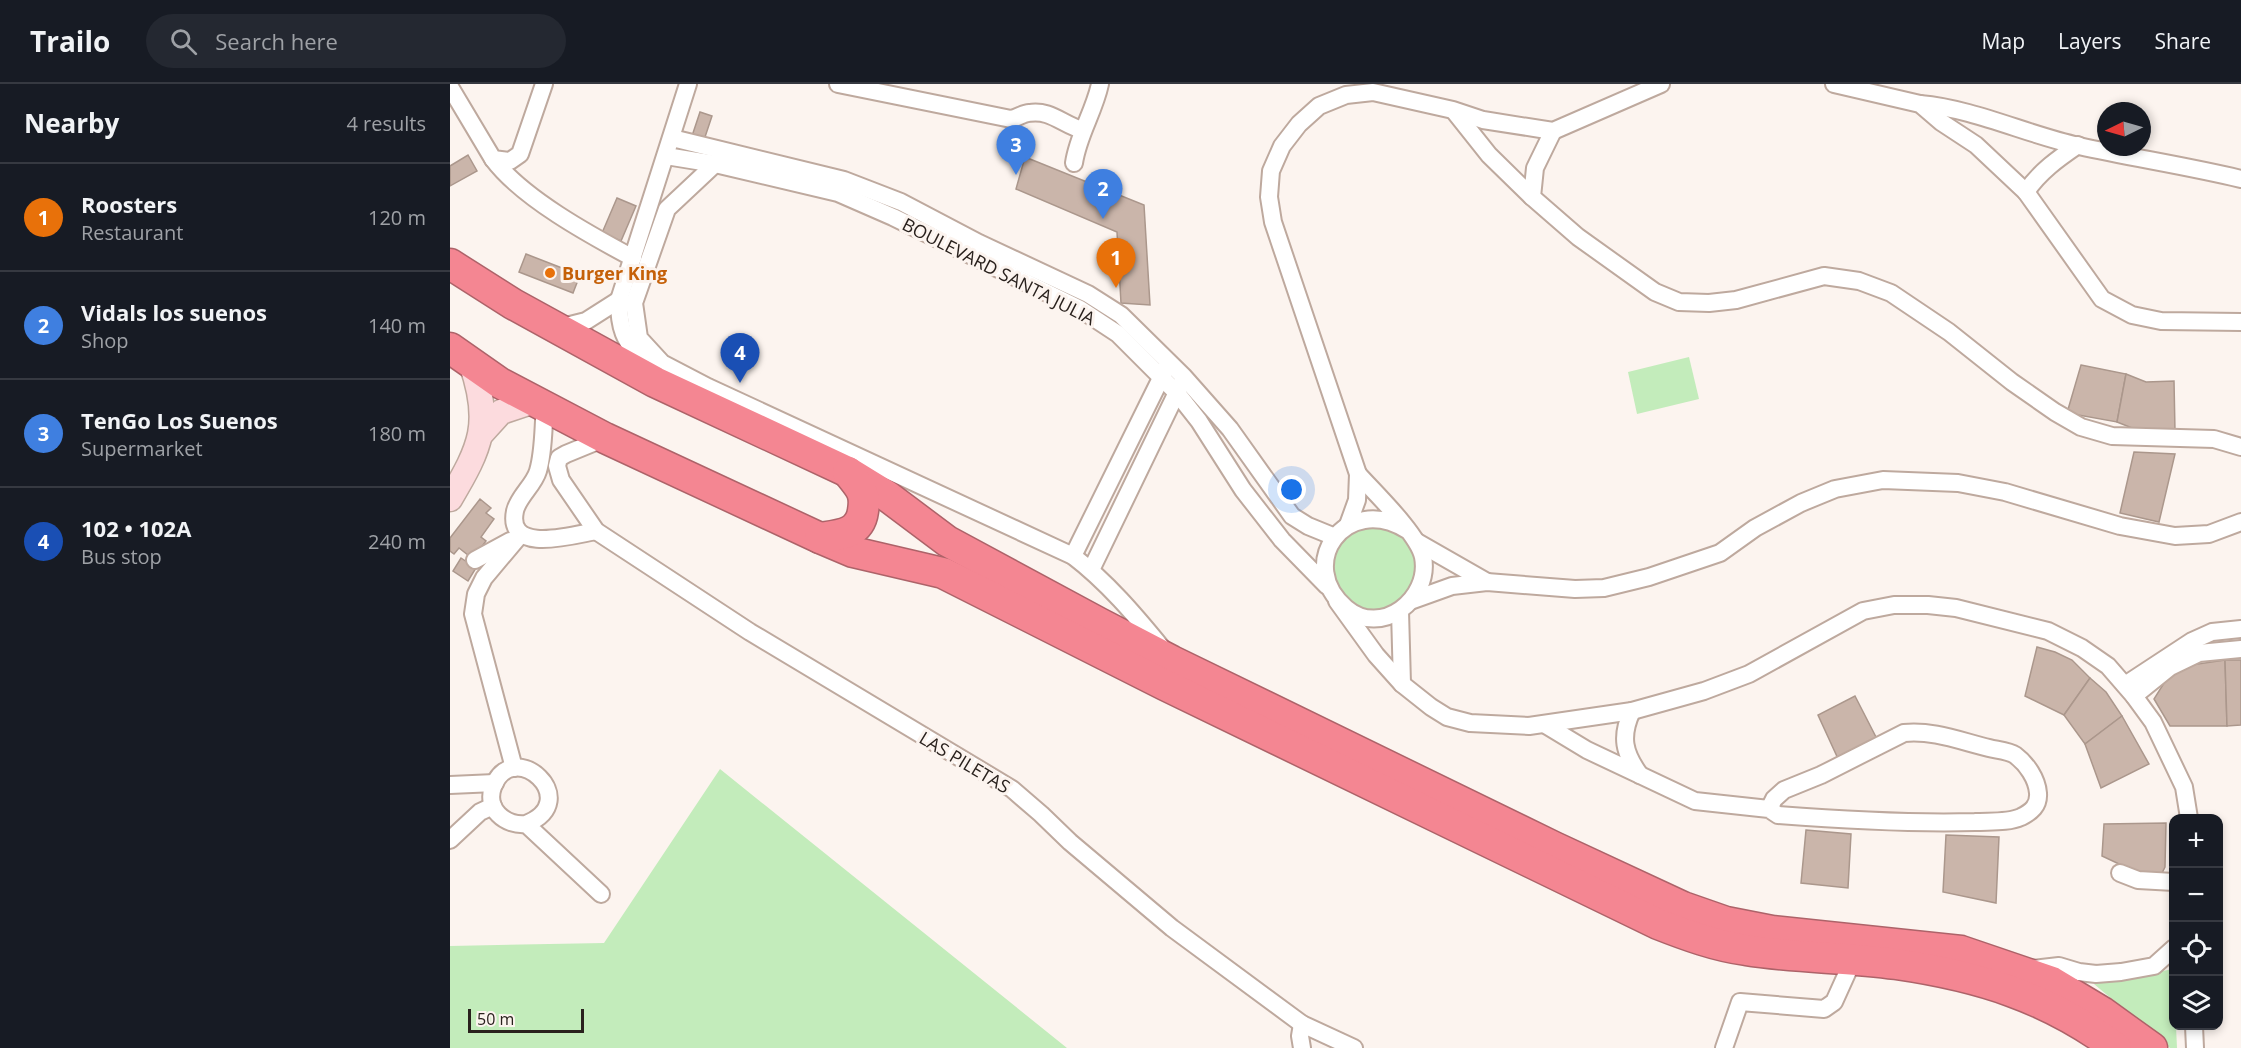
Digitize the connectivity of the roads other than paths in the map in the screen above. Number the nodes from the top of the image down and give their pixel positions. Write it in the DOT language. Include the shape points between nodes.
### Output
graph roads {
  1 [pos="544,84"];
  2 [pos="688,84"];
  3 [pos="838,84"];
  4 [pos="1100,84"];
  5 [pos="1660,84"];
  6 [pos="1834,84"];
  7 [pos="450,87"];
  8 [pos="1920,104"];
  9 [pos="1453,111"];
  10 [pos="1083,130"];
  11 [pos="1553,131"];
  12 [pos="672,138"];
  13 [pos="2078,146"];
  14 [pos="666,156"];
  15 [pos="493,159"];
  16 [pos="1074,164"];
  17 [pos="715,165"];
  18 [pos="2241,179"];
  19 [pos="2026,192"];
  20 [pos="1532,197"];
  21 [pos="650,202"];
  22 [pos="668,209"];
  23 [pos="633,258"];
  24 [pos="450,264"];
  25 [pos="619,300"];
  26 [pos="2241,322"];
  27 [pos="555,328"];
  28 [pos="460,355"];
  29 [pos="1166,370"];
  30 [pos="1184,377"];
  31 [pos="655,382"];
  32 [pos="1177,393"];
  33 [pos="540,404"];
  34 [pos="482,433"];
  35 [pos="605,438"];
  36 [pos="828,441"];
  37 [pos="781,442"];
  38 [pos="2241,447"];
  39 [pos="848,472"];
  40 [pos="1358,474"];
  41 [pos="534,480"];
  42 [pos="568,490"];
  43 [pos="450,500"];
  44 [pos="2240,521"];
  45 [pos="596,531"];
  46 [pos="1342,531"];
  47 [pos="521,534"];
  48 [pos="1412,536"];
  49 [pos="820,538"];
  50 [pos="1073,556"];
  51 [pos="475,560"];
  52 [pos="1091,570"];
  53 [pos="1487,582"];
  54 [pos="1328,586"];
  55 [pos="1337,600"];
  56 [pos="1413,600"];
  57 [pos="1400,611"];
  58 [pos="2241,629"];
  59 [pos="2241,649"];
  60 [pos="1172,661"];
  61 [pos="1402,684"];
  62 [pos="2130,690"];
  63 [pos="1632,711"];
  64 [pos="1544,724"];
  65 [pos="514,768"];
  66 [pos="1641,776"];
  67 [pos="495,783"];
  68 [pos="450,785"];
  69 [pos="493,806"];
  70 [pos="1769,809"];
  71 [pos="2188,814"];
  72 [pos="526,824"];
  73 [pos="450,840"];
  74 [pos="2120,873"];
  75 [pos="2169,882"];
  76 [pos="601,894"];
  77 [pos="2169,952"];
  78 [pos="1853,960"];
  79 [pos="2018,970"];
  80 [pos="1302,1024"];
  81 [pos="2194,1030"];
  82 [pos="1302,1048"];
  83 [pos="1354,1048"];
  84 [pos="1724,1048"];
  85 [pos="2116,1048"];
  86 [pos="2152,1048"];
  87 [pos="2195,1048"];
  1 -- 15 [label="street" via="520,154 510,161"];
  2 -- 12 [label="street"];
  3 -- 10 [label="street" via="1011,119 1028,112 1049,114"];
  4 -- 10 [label="street"];
  5 -- 11 [label="street"];
  6 -- 8 [label="street"];
  7 -- 15 [label="street"];
  8 -- 13 [label="street" via="1950,107"];
  8 -- 19 [label="street" via="1976,145"];
  9 -- 11 [label="street"];
  9 -- 20 [label="street" via="1489,155"];
  9 -- 40 [label="street" via="1373,92 1346,95 1319,106 1299,124 1282,146 1271,171 1269,197 1273,222"];
  10 -- 16 [label="street"];
  11 -- 20 [label="street" via="1535,168"];
  12 -- 14 [label="street"];
  12 -- 29 [label="street" via="844,180 901,202 1088,294 1121,315"];
  13 -- 18 [label="street"];
  13 -- 19 [label="street" via="2054,163"];
  14 -- 17 [label="street, BOULEVARD SANTA JULIA"];
  14 -- 21 [label="street"];
  15 -- 23 [label="street" via="517,185"];
  17 -- 22 [label="street"];
  17 -- 29 [label="street, BOULEVARD SANTA JULIA" via="838,193 894,218 1080,309"];
  19 -- 26 [label="street" via="2102,299 2132,315 2161,321"];
  20 -- 38 [label="street" via="1578,237 1655,292 1679,302 1736,300 1824,276 1859,281 1892,293 2038,400 2082,427 2112,436 2214,439"];
  21 -- 22 [label="street"];
  21 -- 23 [label="street"];
  22 -- 36 [label="street" via="634,303 639,338 662,363"];
  23 -- 25 [label="street"];
  24 -- 27 [label="highway"];
  25 -- 27 [label="street" via="585,321"];
  25 -- 31 [label="street" via="619,323 626,341"];
  27 -- 31 [label="highway"];
  28 -- 33 [label="highway"];
  28 -- 34 [label="main road" via="480,398"];
  29 -- 30 [label="street"];
  29 -- 32 [label="street, BOULEVARD SANTA JULIA"];
  29 -- 50 [label="street"];
  30 -- 32 [label="street"];
  30 -- 46 [label="street" via="1230,429 1292,516 1308,526"];
  31 -- 37 [label="highway"];
  32 -- 52 [label="street"];
  32 -- 54 [label="street, BOULEVARD SANTA JULIA" via="1282,540"];
  33 -- 34 [label="main road" via="501,412"];
  33 -- 35 [label="highway"];
  33 -- 41 [label="street" via="539,469"];
  34 -- 43 [label="main road"];
  35 -- 42 [label="street, LAS PILETAS" via="560,458 558,471"];
  35 -- 49 [label="highway"];
  36 -- 37 [label="highway"];
  36 -- 50 [label="street"];
  37 -- 39 [label="highway"];
  39 -- 49 [label="highway" via="862,492 864,508 860,521 848,533"];
  39 -- 60 [label="highway" via="947,541"];
  40 -- 46 [label="street" via="1357,501"];
  40 -- 48 [label="street"];
  41 -- 42 [label="street"];
  41 -- 47 [label="street" via="515,510"];
  42 -- 45 [label="street, LAS PILETAS"];
  44 -- 53 [label="street" via="2209,534 2175,536 2121,526 2005,492 1958,483 1883,480 1835,489 1801,503 1720,553 1649,577 1604,588 1575,590"];
  45 -- 47 [label="street" via="548,539"];
  45 -- 80 [label="street, LAS PILETAS" via="750,632 1012,789 1172,928"];
  46 -- 48 [label="street" via="1363,519 1378,518 1393,522"];
  46 -- 54 [label="street" via="1327,552 1324,569"];
  47 -- 51 [label="street"];
  47 -- 65 [label="street" via="484,578 473,614"];
  48 -- 53 [label="street"];
  48 -- 56 [label="street" via="1424,571"];
  49 -- 78 [label="highway" via="853,552 943,573 1154,680 1658,924 1745,950"];
  50 -- 52 [label="street"];
  52 -- 60 [label="street" via="1128,607"];
  53 -- 56 [label="street" via="1452,586"];
  54 -- 55 [label="street"];
  55 -- 57 [label="street" via="1350,612 1366,617 1384,617"];
  55 -- 61 [label="street"];
  56 -- 57 [label="street"];
  57 -- 61 [label="street"];
  58 -- 62 [label="street" via="2212,632 2192,640"];
  59 -- 62 [label="street" via="2199,654"];
  60 -- 79 [label="highway" via="1554,847 1704,915 1772,931 1961,951"];
  61 -- 64 [label="street" via="1447,717 1481,724"];
  62 -- 63 [label="street" via="2108,666 2048,631 1956,608 1894,605 1863,611 1749,674"];
  62 -- 71 [label="street" via="2153,722 2184,787"];
  63 -- 64 [label="street"];
  63 -- 66 [label="street" via="1625,726 1625,744 1629,760"];
  64 -- 66 [label="street"];
  65 -- 67 [label="street"];
  65 -- 72 [label="street" via="530,769 547,786 545,810"];
  66 -- 70 [label="street" via="1695,801"];
  67 -- 68 [label="street"];
  67 -- 69 [label="street"];
  69 -- 72 [label="street" via="510,823"];
  69 -- 73 [label="street" via="480,812"];
  70 -- 70 [label="street" via="1778,815 1834,819 1998,821 2018,819 2030,812 2037,806 2038,796 2037,784 2014,754 1918,731 1904,733 1784,790"];
  72 -- 76 [label="street"];
  74 -- 75 [label="street" via="2138,880"];
  77 -- 79 [label="street" via="2154,966 2121,972 2096,974 2059,966"];
  78 -- 84 [label="street" via="1834,1002 1824,1009 1740,1002"];
  78 -- 85 [label="highway" via="1946,973 2000,986 2063,1014"];
  79 -- 86 [label="highway" via="2068,991"];
  80 -- 82 [label="street"];
  80 -- 83 [label="street, LAS PILETAS"];
  81 -- 87 [label="street"];
}
